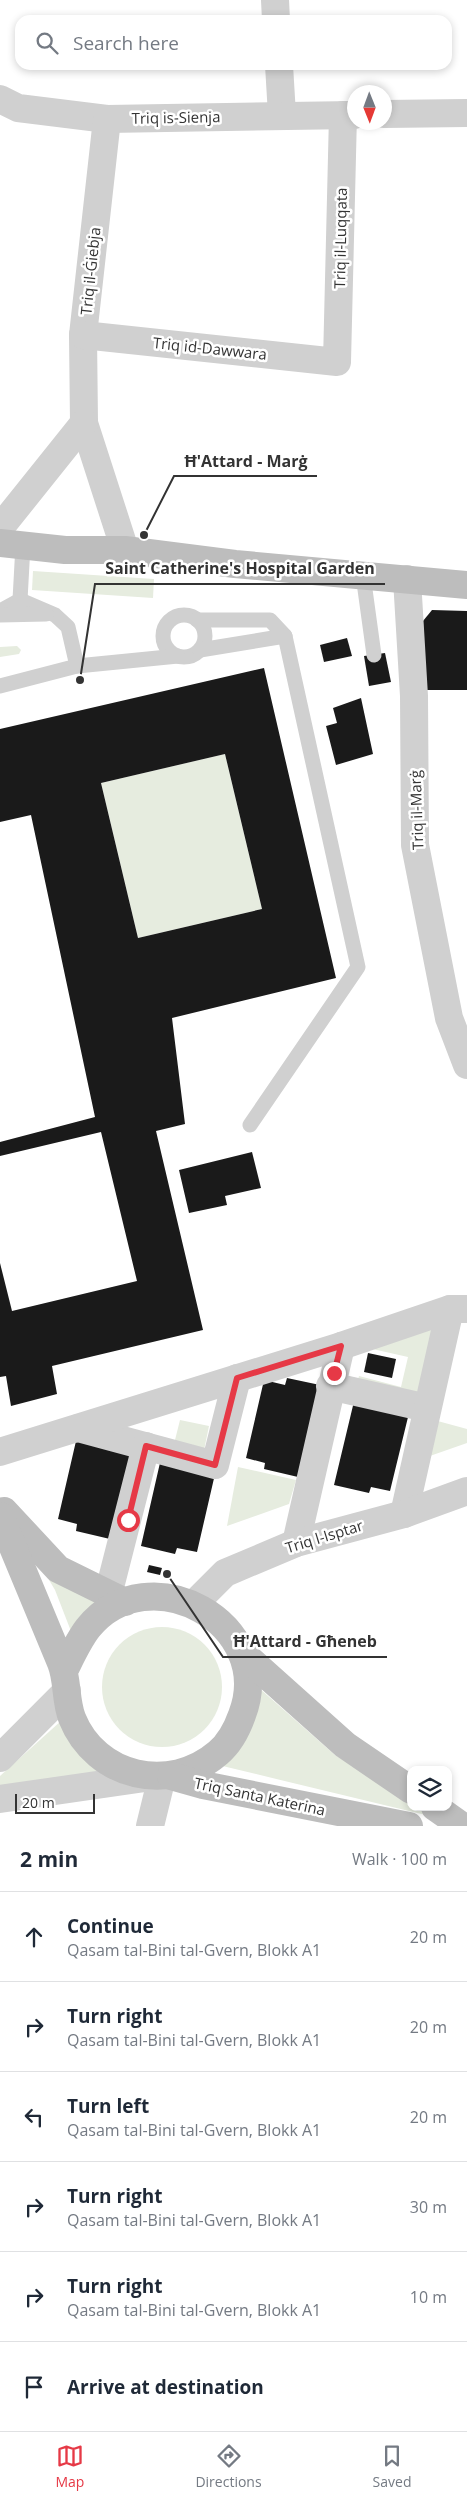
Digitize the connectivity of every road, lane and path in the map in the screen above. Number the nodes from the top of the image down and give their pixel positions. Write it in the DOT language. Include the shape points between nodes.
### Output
graph roads {
  1 [pos="275,0"];
  2 [pos="276,15"];
  3 [pos="279,70"];
  4 [pos="0,99"];
  5 [pos="467,113"];
  6 [pos="392,114"];
  7 [pos="282,115"];
  8 [pos="347,115"];
  9 [pos="107,119"];
  10 [pos="348,130"];
  11 [pos="83,335"];
  12 [pos="337,362"];
  13 [pos="84,423"];
  14 [pos="0,528"];
  15 [pos="11,544"];
  16 [pos="125,550"];
  17 [pos="363,575"];
  18 [pos="407,579"];
  19 [pos="467,585"];
  20 [pos="20,600"];
  21 [pos="0,610"];
  22 [pos="52,614"];
  23 [pos="0,615"];
  24 [pos="197,620"];
  25 [pos="285,636"];
  26 [pos="200,650"];
  27 [pos="374,655"];
  28 [pos="178,656"];
  29 [pos="77,666"];
  30 [pos="0,686"];
  31 [pos="458,1014"];
  32 [pos="467,1065"];
  33 [pos="250,1125"];
  34 [pos="458,1309"];
  35 [pos="341,1346"];
  36 [pos="237,1378"];
  37 [pos="330,1386"];
  38 [pos="427,1408"];
  39 [pos="78,1428"];
  40 [pos="146,1446"];
  41 [pos="0,1452"];
  42 [pos="467,1491"];
  43 [pos="0,1507"];
  44 [pos="404,1514"];
  45 [pos="0,1516"];
  46 [pos="296,1543"];
  47 [pos="116,1599"];
  48 [pos="194,1604"];
  49 [pos="241,1652"];
  50 [pos="66,1681"];
  51 [pos="0,1758"];
  52 [pos="162,1777"];
  53 [pos="407,1787"];
  54 [pos="0,1799"];
  55 [pos="441,1811"];
  56 [pos="150,1826"];
  57 [pos="409,1826"];
  58 [pos="462,1826"];
  1 -- 2 [label="street"];
  3 -- 7 [label="street"];
  4 -- 9 [label="street, Triq is-Sienja" via="18,108"];
  5 -- 6 [label="street"];
  7 -- 8 [label="street, Triq is-Sienja"];
  7 -- 9 [label="street, Triq is-Sienja"];
  9 -- 11 [label="street, Triq il-Ġiebja"];
  10 -- 12 [label="street, Triq il-Luqqata"];
  11 -- 12 [label="street, Triq id-Dawwara"];
  11 -- 13 [label="street, Triq il-Ġiebja"];
  13 -- 14 [label="street"];
  13 -- 16 [label="street, Triq il-Ġiebja"];
  15 -- 16 [label="street" via="65,550"];
  15 -- 20 [label="lane"];
  16 -- 17 [label="street"];
  17 -- 18 [label="street"];
  17 -- 27 [label="lane"];
  18 -- 19 [label="street"];
  18 -- 31 [label="street, Triq il-Marġ" via="414,696 415,845"];
  20 -- 21 [label="lane"];
  20 -- 22 [label="lane"];
  22 -- 23 [label="lane"];
  22 -- 29 [label="lane" via="68,627"];
  24 -- 25 [label="lane" via="270,620"];
  24 -- 26 [label="lane" via="204,630"];
  24 -- 28 [label="lane" via="180,615 165,626 162,639 165,646"];
  25 -- 26 [label="lane"];
  25 -- 33 [label="lane" via="358,967"];
  26 -- 28 [label="lane" via="188,657"];
  28 -- 29 [label="lane"];
  29 -- 30 [label="lane"];
  31 -- 32 [label="street, Triq il-Marġ"];
  34 -- 35 [label="street"];
  34 -- 38 [label="street"];
  35 -- 36 [label="street"];
  35 -- 37 [label="street"];
  36 -- 39 [label="street"];
  36 -- 40 [label="street" via="215,1465"];
  37 -- 38 [label="street"];
  37 -- 46 [label="street"];
  38 -- 44 [label="street"];
  39 -- 40 [label="street"];
  39 -- 41 [label="street"];
  40 -- 47 [label="street"];
  42 -- 44 [label="street, Triq l-Isptar"];
  43 -- 47 [label="street" via="58,1569"];
  44 -- 46 [label="street, Triq l-Isptar"];
  45 -- 50 [label="street, Triq Santa Katerina"];
  46 -- 48 [label="street, Triq l-Isptar" via="225,1572"];
  47 -- 48 [label="street, Triq Santa Katerina" via="163,1597"];
  47 -- 50 [label="street, Triq Santa Katerina" via="76,1646"];
  48 -- 49 [label="street, Triq Santa Katerina" via="224,1627"];
  49 -- 52 [label="street, Triq Santa Katerina" via="247,1678 246,1706 236,1731 220,1752 197,1768"];
  49 -- 53 [label="street, Triq Santa Katerina" via="345,1745"];
  50 -- 51 [label="street"];
  50 -- 52 [label="street, Triq Santa Katerina" via="71,1717 84,1740 102,1759 126,1771"];
  52 -- 54 [label="street"];
  52 -- 56 [label="street"];
  52 -- 57 [label="street, Triq Santa Katerina"];
  55 -- 58 [label="street"];
}
